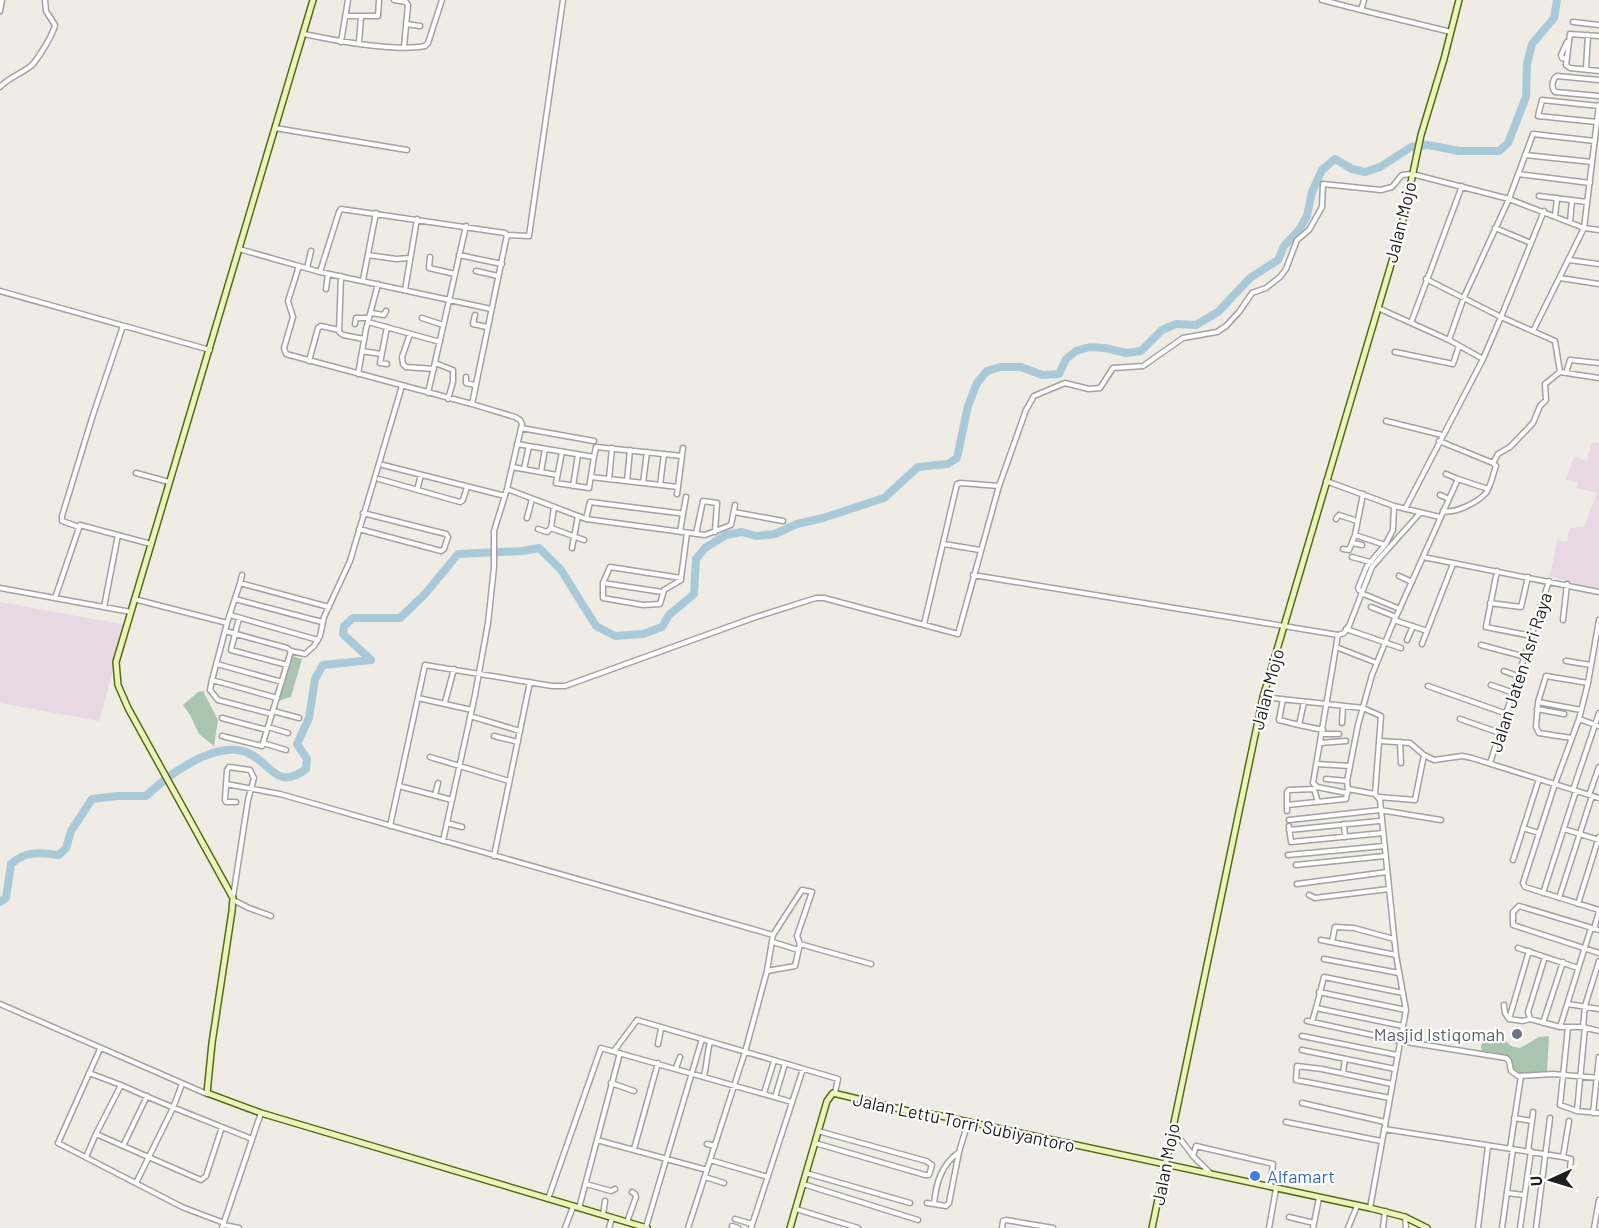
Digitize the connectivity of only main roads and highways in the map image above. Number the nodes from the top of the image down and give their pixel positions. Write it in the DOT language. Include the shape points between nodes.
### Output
graph roads {
  1 [pos="313,0"];
  2 [pos="1459,0"];
  3 [pos="1164,1165"];
  4 [pos="646,1228"];
  5 [pos="790,1228"];
  6 [pos="1152,1228"];
  7 [pos="1426,1228"];
  1 -- 4 [label="main road" via="116,658 116,676 128,708 233,899 208,1095"];
  2 -- 3 [label="main road, Jalan Mojo" via="1421,135 1406,210 1263,697"];
  3 -- 5 [label="main road, Jalan Lettu Torri Subiyantoro" via="835,1093 828,1098"];
  3 -- 6 [label="main road, Jalan Mojo"];
  3 -- 7 [label="main road, Jalan Lettu Torri Subiyantoro" via="1384,1211"];
}
